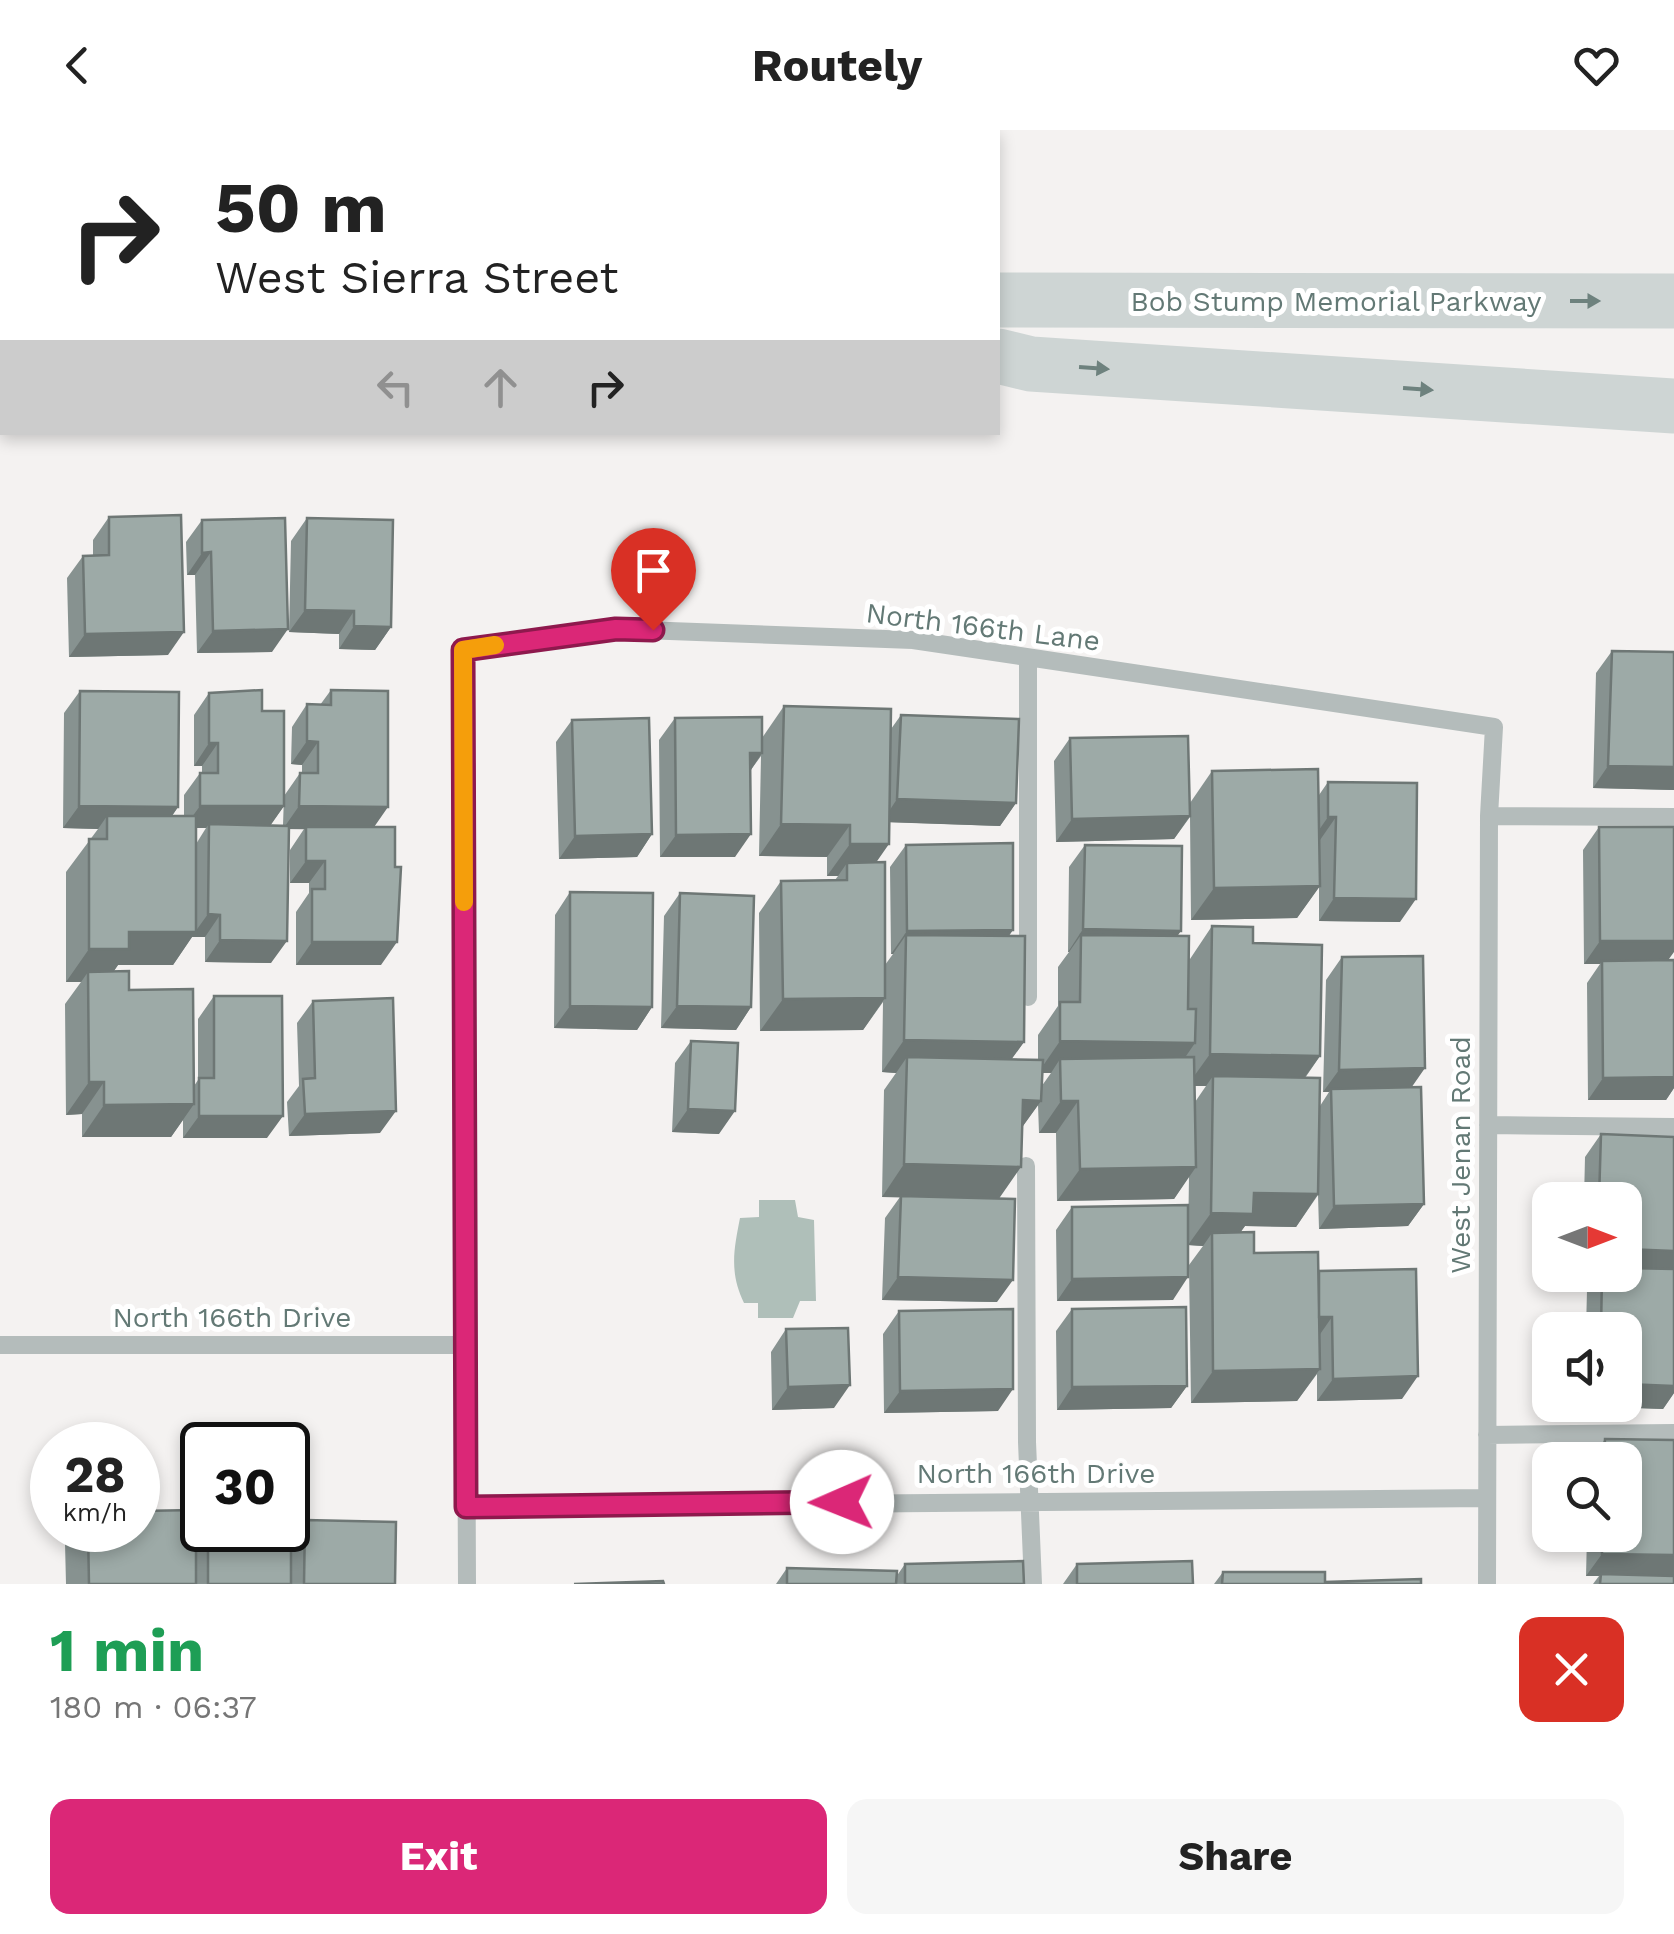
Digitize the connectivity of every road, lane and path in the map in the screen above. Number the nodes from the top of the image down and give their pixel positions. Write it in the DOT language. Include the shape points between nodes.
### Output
graph roads {
  1 [pos="1000,300"];
  2 [pos="1674,301"];
  3 [pos="1000,356"];
  4 [pos="1674,406"];
  5 [pos="1028,658"];
  6 [pos="1494,727"];
  7 [pos="1488,816"];
  8 [pos="1674,817"];
  9 [pos="1028,997"];
  10 [pos="1488,1125"];
  11 [pos="1674,1127"];
  12 [pos="1026,1166"];
  13 [pos="0,1345"];
  14 [pos="465,1345"];
  15 [pos="1674,1433"];
  16 [pos="1487,1436"];
  17 [pos="1487,1498"];
  18 [pos="1030,1500"];
  19 [pos="466,1507"];
  20 [pos="467,1584"];
  21 [pos="1033,1584"];
  22 [pos="1488,1584"];
  1 -- 2 [label="highway, Bob Stump Memorial Parkway, one-way"];
  3 -- 4 [label="highway, one-way" via="1031,364"];
  5 -- 6 [label="street, North 166th Lane"];
  5 -- 9 [label="street"];
  5 -- 14 [label="street, North 166th Lane" via="913,640 616,629 463,650"];
  6 -- 7 [label="street, West Jenan Road"];
  7 -- 8 [label="street"];
  7 -- 10 [label="street, West Jenan Road"];
  10 -- 11 [label="street"];
  10 -- 16 [label="street, West Jenan Road"];
  12 -- 18 [label="street"];
  13 -- 14 [label="street, North 166th Drive"];
  14 -- 19 [label="street"];
  15 -- 16 [label="street"];
  16 -- 17 [label="street, West Jenan Road"];
  17 -- 18 [label="street, North 166th Drive"];
  17 -- 22 [label="street, West Jenan Road"];
  18 -- 19 [label="street, North 166th Drive"];
  18 -- 21 [label="street"];
  19 -- 20 [label="street"];
}
